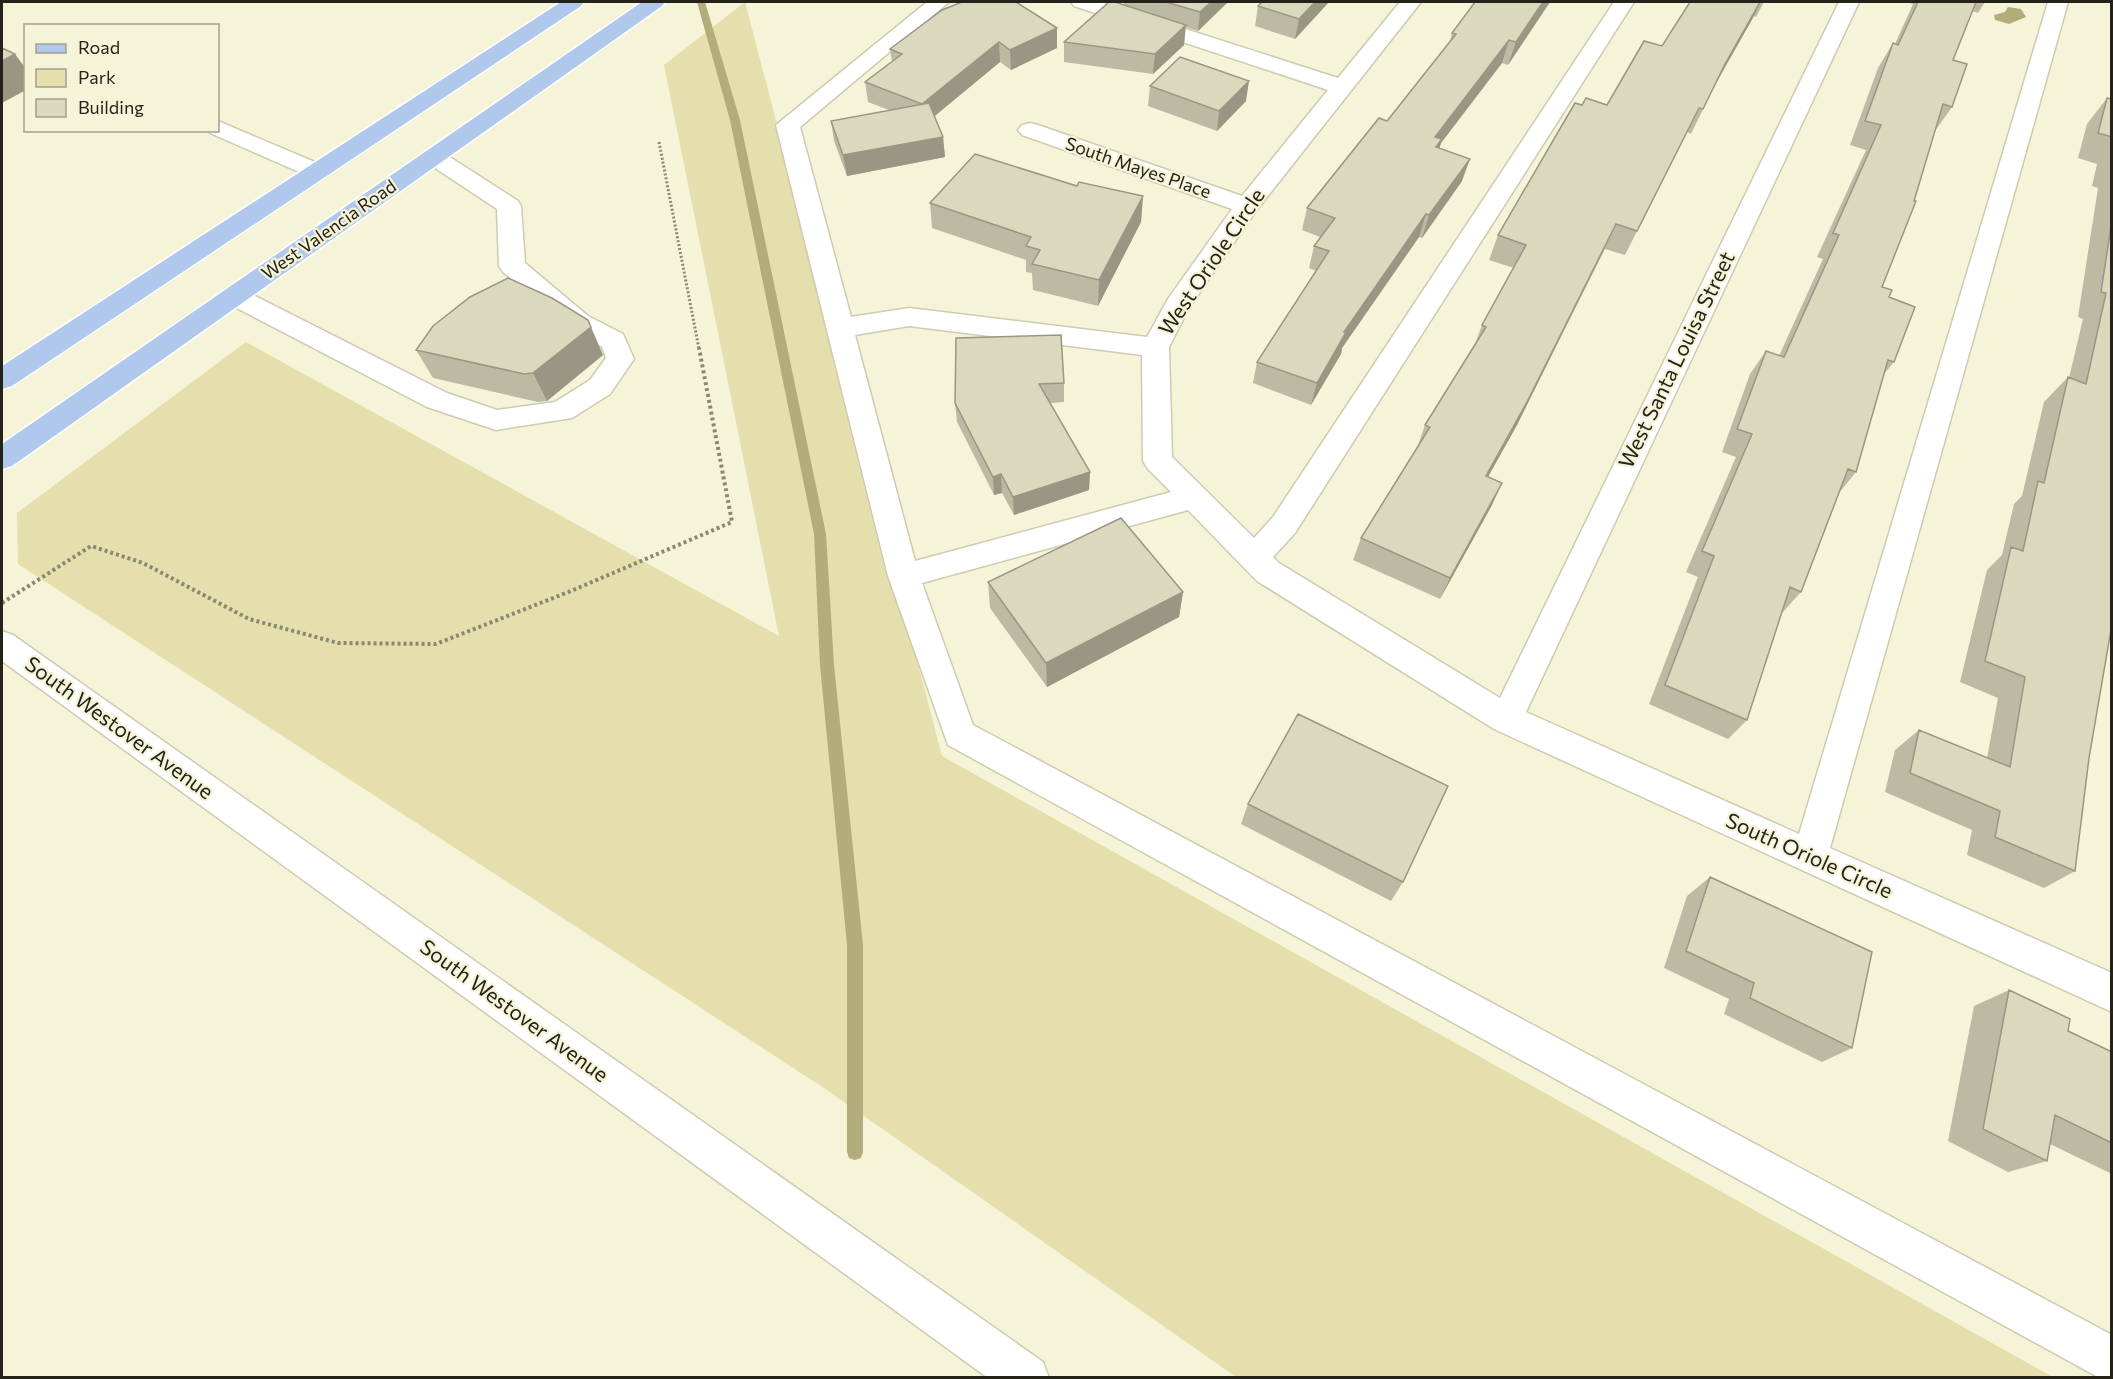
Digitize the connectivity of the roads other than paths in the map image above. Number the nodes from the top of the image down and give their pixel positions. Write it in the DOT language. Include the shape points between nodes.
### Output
graph roads {
  1 [pos="574,2"];
  2 [pos="939,2"];
  3 [pos="1081,2"];
  4 [pos="1411,2"];
  5 [pos="1624,2"];
  6 [pos="1849,2"];
  7 [pos="2058,2"];
  8 [pos="649,6"];
  9 [pos="1342,87"];
  10 [pos="219,128"];
  11 [pos="1030,130"];
  12 [pos="434,157"];
  13 [pos="316,171"];
  14 [pos="1247,206"];
  15 [pos="234,296"];
  16 [pos="842,328"];
  17 [pos="1155,347"];
  18 [pos="2,379"];
  19 [pos="2,458"];
  20 [pos="1194,497"];
  21 [pos="1254,558"];
  22 [pos="904,576"];
  23 [pos="2,644"];
  24 [pos="1506,718"];
  25 [pos="1810,856"];
  26 [pos="2112,993"];
  27 [pos="2112,1360"];
  28 [pos="1028,1377"];
  1 -- 13 [label="main road"];
  2 -- 16 [label="street" via="788,125"];
  3 -- 9 [label="street"];
  4 -- 9 [label="street, West Oriole Circle"];
  5 -- 21 [label="street" via="1284,525"];
  6 -- 24 [label="street, West Santa Louisa Street"];
  7 -- 25 [label="street"];
  8 -- 12 [label="main road, West Valencia Road"];
  9 -- 14 [label="street, West Oriole Circle"];
  10 -- 13 [label="street"];
  11 -- 14 [label="street, South Mayes Place"];
  12 -- 15 [label="main road, West Valencia Road"];
  12 -- 15 [label="street" via="509,206 512,266 579,322 613,341 620,359 600,387 562,411 496,420 437,400"];
  13 -- 18 [label="main road"];
  14 -- 17 [label="street, West Oriole Circle" via="1177,305"];
  15 -- 19 [label="main road, West Valencia Road"];
  16 -- 17 [label="street" via="909,316"];
  16 -- 22 [label="street"];
  17 -- 20 [label="street, West Oriole Circle" via="1158,461"];
  20 -- 21 [label="street, West Oriole Circle"];
  20 -- 22 [label="street"];
  21 -- 24 [label="street, West Oriole Circle" via="1268,572"];
  22 -- 27 [label="street" via="960,735"];
  23 -- 28 [label="street, South Westover Avenue"];
  24 -- 25 [label="street, South Oriole Circle"];
  25 -- 26 [label="street, South Oriole Circle"];
}
